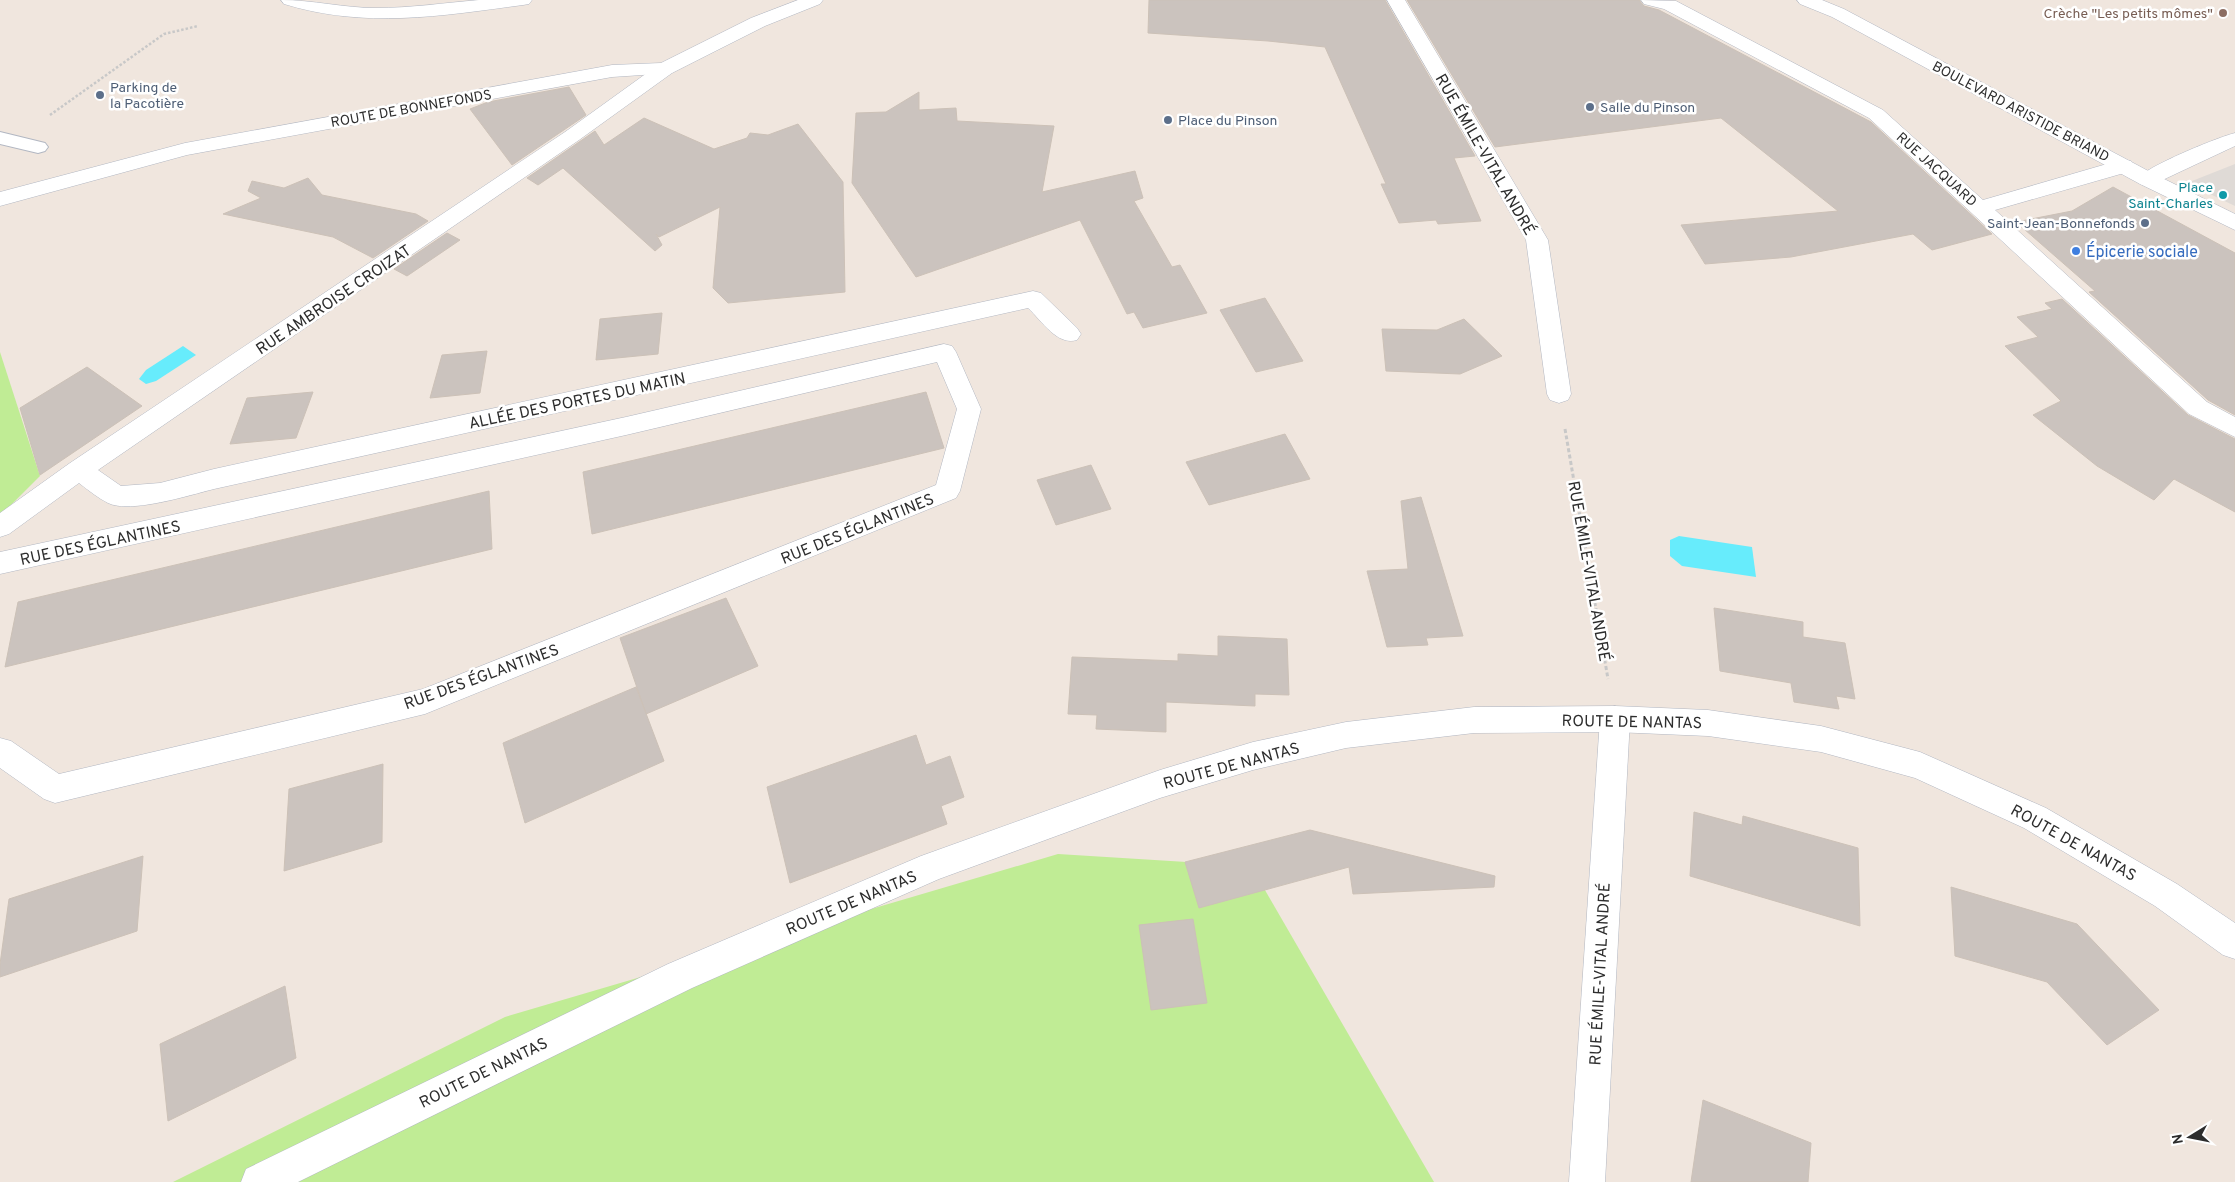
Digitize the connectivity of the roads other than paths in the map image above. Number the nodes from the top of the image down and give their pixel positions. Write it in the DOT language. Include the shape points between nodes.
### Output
graph roads {
  1 [pos="290,0"];
  2 [pos="523,0"];
  3 [pos="814,0"];
  4 [pos="1396,0"];
  5 [pos="1650,0"];
  6 [pos="1806,0"];
  7 [pos="665,69"];
  8 [pos="0,138"];
  9 [pos="2235,139"];
  10 [pos="38,147"];
  11 [pos="2124,166"];
  12 [pos="2147,179"];
  13 [pos="0,199"];
  14 [pos="1979,208"];
  15 [pos="2235,223"];
  16 [pos="1069,334"];
  17 [pos="1559,394"];
  18 [pos="2235,428"];
  19 [pos="79,470"];
  20 [pos="0,526"];
  21 [pos="0,563"];
  22 [pos="1615,719"];
  23 [pos="0,751"];
  24 [pos="2235,943"];
  25 [pos="259,1182"];
  26 [pos="1587,1182"];
  1 -- 2 [label="street" via="309,8 394,13"];
  3 -- 7 [label="street, ROUTE DE BONNEFONDS" via="758,22"];
  4 -- 17 [label="street, RUE ÉMILE-VITAL ANDRÉ" via="1537,240"];
  5 -- 14 [label="street, RUE JACQUARD" via="1670,4 1876,114"];
  6 -- 11 [label="street, BOULEVARD ARISTIDE BRIAND" via="1838,13"];
  7 -- 13 [label="street, ROUTE DE BONNEFONDS" via="612,71 185,149"];
  7 -- 19 [label="street, RUE AMBROISE CROIZAT" via="564,142"];
  8 -- 10 [label="lane"];
  9 -- 12 [label="street"];
  11 -- 12 [label="street, BOULEVARD ARISTIDE BRIAND"];
  11 -- 14 [label="street"];
  12 -- 15 [label="street, BOULEVARD ARISTIDE BRIAND"];
  14 -- 18 [label="street, RUE JACQUARD" via="2198,408"];
  16 -- 19 [label="street, ALLÉE DES PORTES DU MATIN" via="1033,299 160,493 117,496"];
  19 -- 20 [label="street, RUE AMBROISE CROIZAT"];
  21 -- 23 [label="street, RUE DES ÉGLANTINES" via="626,426 944,352 970,409 947,491 425,701 55,789"];
  22 -- 24 [label="street, ROUTE DE NANTAS" via="1708,723 1821,739 1920,766 2035,818 2166,895"];
  22 -- 25 [label="street, ROUTE DE NANTAS" via="1474,720 1346,735 1253,756 1160,784 932,867 680,976"];
  22 -- 26 [label="street, RUE ÉMILE-VITAL ANDRÉ"];
}
